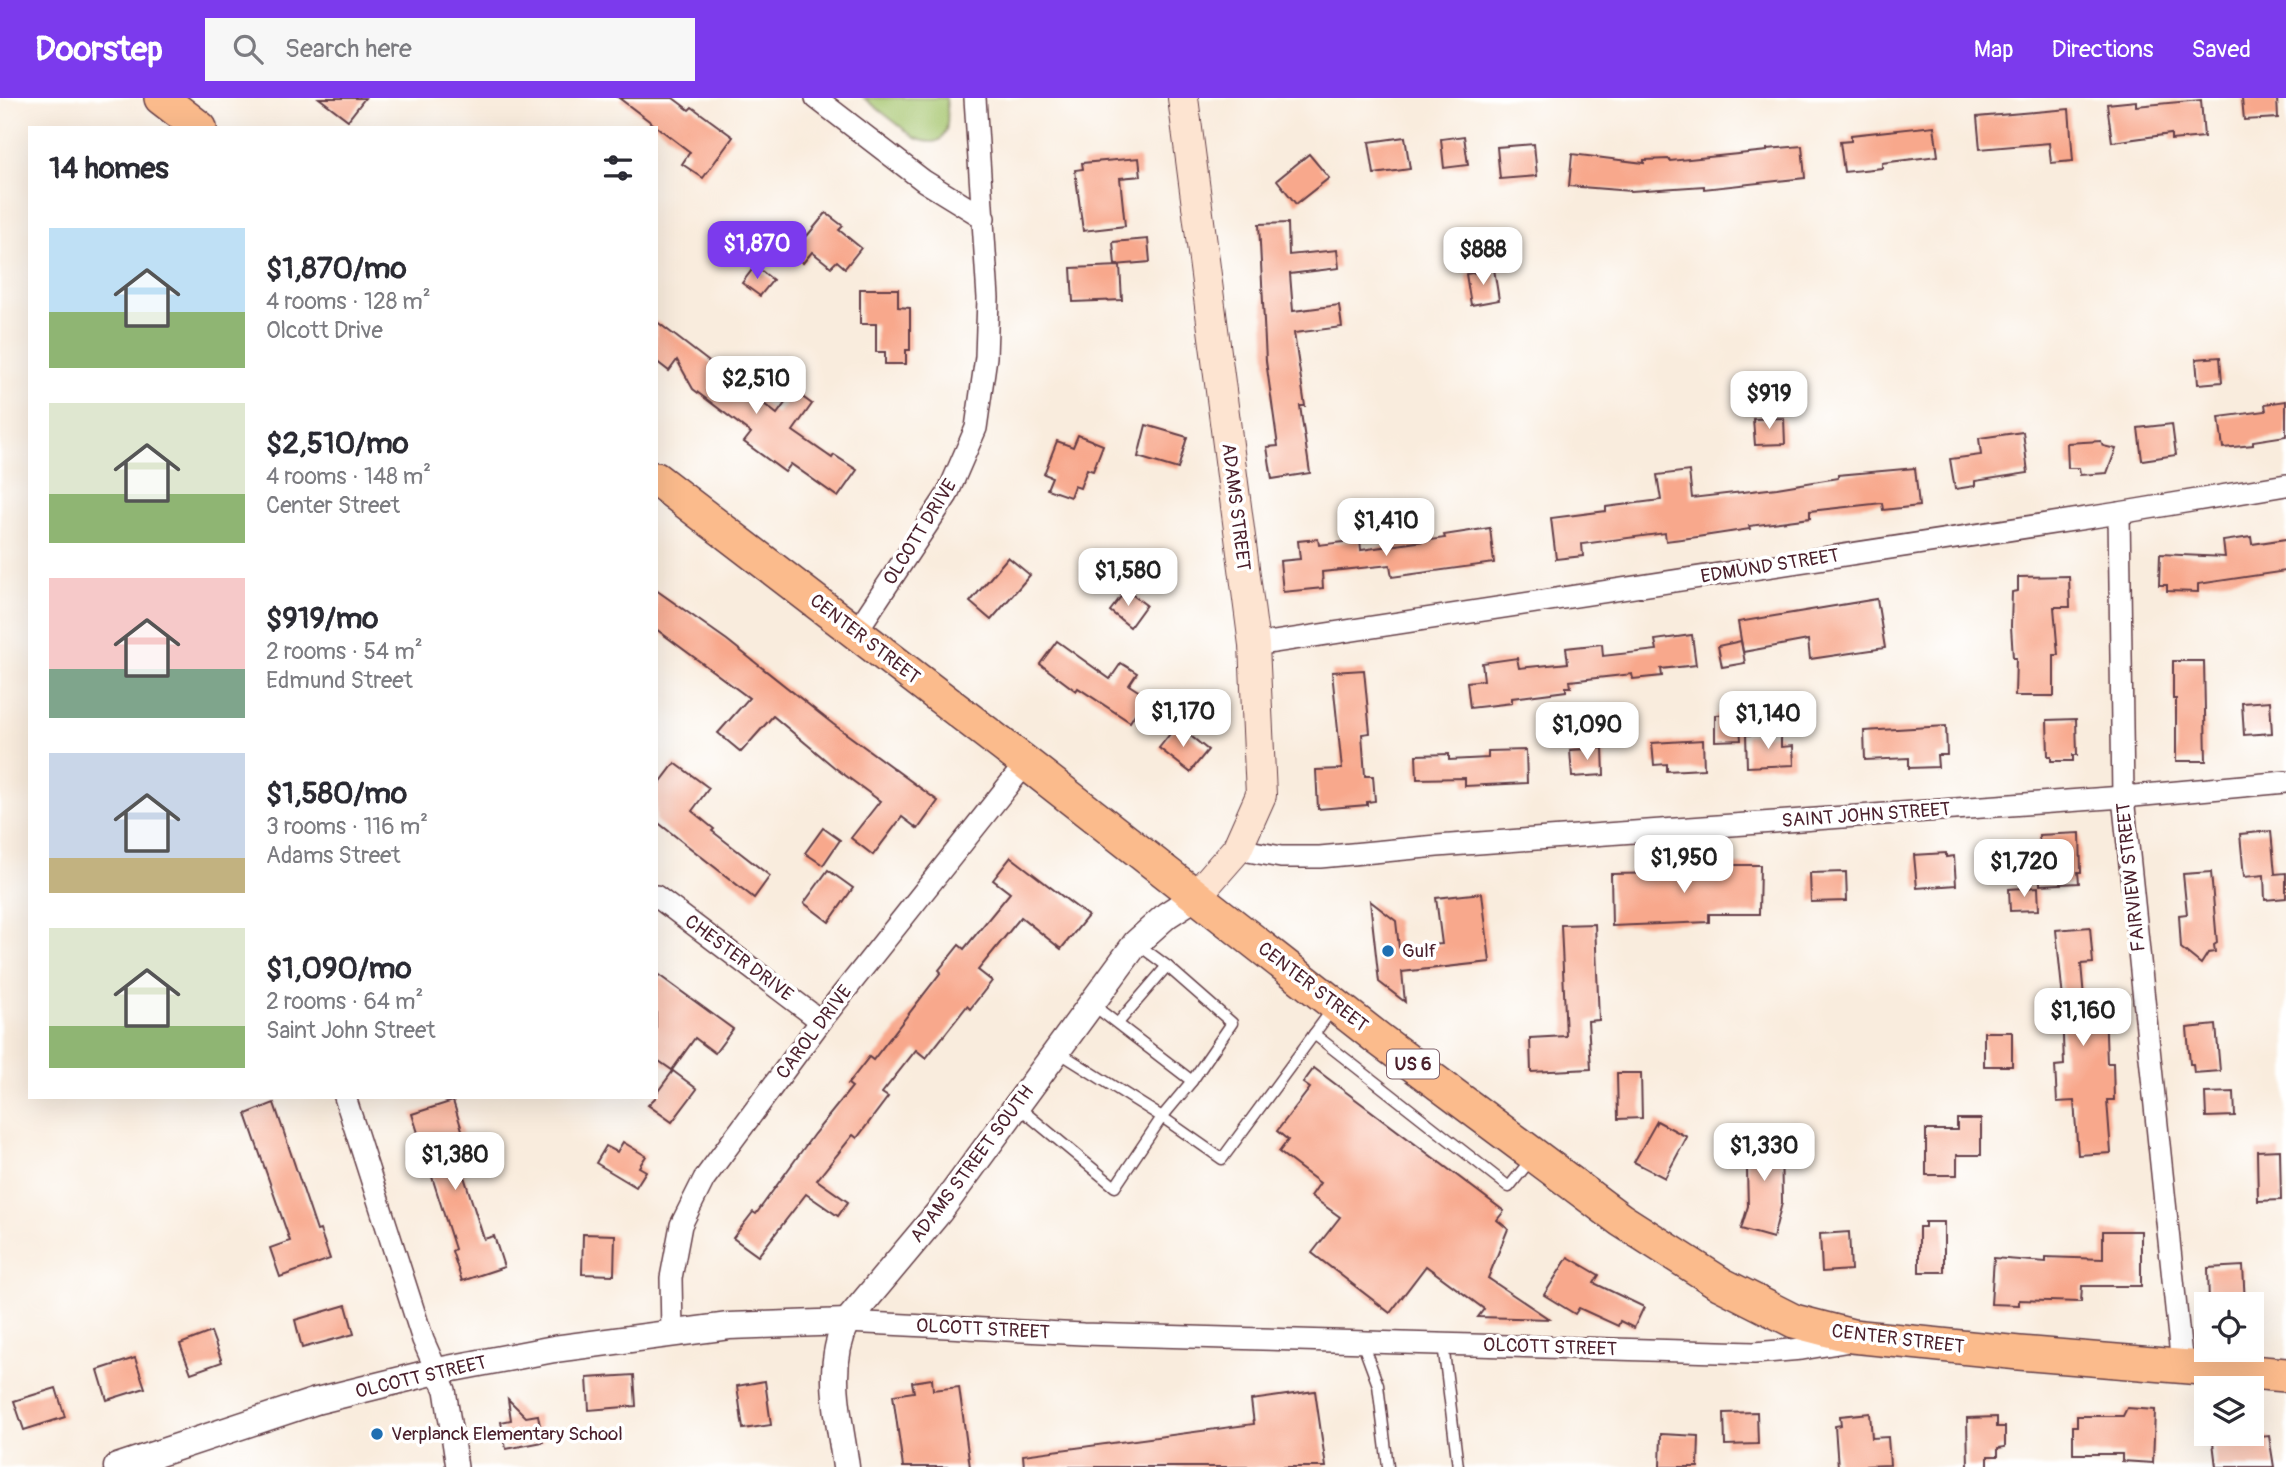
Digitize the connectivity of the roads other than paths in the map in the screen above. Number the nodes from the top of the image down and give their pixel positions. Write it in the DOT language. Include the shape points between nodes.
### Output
graph roads {
  1 [pos="161,98"];
  2 [pos="816,98"];
  3 [pos="975,98"];
  4 [pos="1185,98"];
  5 [pos="197,126"];
  6 [pos="984,218"];
  7 [pos="658,480"];
  8 [pos="2286,485"];
  9 [pos="2119,513"];
  10 [pos="856,632"];
  11 [pos="1254,645"];
  12 [pos="1026,763"];
  13 [pos="2286,782"];
  14 [pos="2123,797"];
  15 [pos="1237,849"];
  16 [pos="1195,897"];
  17 [pos="658,898"];
  18 [pos="1136,943"];
  19 [pos="1167,966"];
  20 [pos="1091,1003"];
  21 [pos="1336,1005"];
  22 [pos="821,1021"];
  23 [pos="1118,1023"];
  24 [pos="1314,1034"];
  25 [pos="1056,1050"];
  26 [pos="1192,1081"];
  27 [pos="346,1099"];
  28 [pos="1016,1105"];
  29 [pos="1162,1117"];
  30 [pos="1535,1155"];
  31 [pos="847,1322"];
  32 [pos="672,1333"];
  33 [pos="1866,1338"];
  34 [pos="1362,1342"];
  35 [pos="1443,1345"];
  36 [pos="2182,1366"];
  37 [pos="437,1371"];
  38 [pos="2286,1375"];
  39 [pos="117,1467"];
  40 [pos="457,1467"];
  41 [pos="846,1467"];
  42 [pos="1388,1467"];
  43 [pos="1458,1467"];
  1 -- 5 [label="main road"];
  2 -- 6 [label="street" via="924,181"];
  3 -- 6 [label="street, OLCOTT DRIVE"];
  4 -- 11 [label="main road, ADAMS STREET"];
  6 -- 10 [label="street, OLCOTT DRIVE" via="986,356 976,428 947,495"];
  7 -- 10 [label="main road, CENTER STREET / US 6"];
  8 -- 9 [label="street, EDMUND STREET"];
  9 -- 11 [label="street, EDMUND STREET"];
  9 -- 14 [label="street, FAIRVIEW STREET"];
  10 -- 12 [label="main road, CENTER STREET / US 6"];
  11 -- 15 [label="main road, ADAMS STREET" via="1261,795"];
  12 -- 16 [label="main road, CENTER STREET / US 6"];
  12 -- 22 [label="street, CAROL DRIVE"];
  13 -- 14 [label="street, SAINT JOHN STREET"];
  14 -- 15 [label="street, SAINT JOHN STREET" via="1320,857 1280,857"];
  14 -- 36 [label="street, FAIRVIEW STREET"];
  15 -- 16 [label="main road, ADAMS STREET"];
  16 -- 18 [label="street, ADAMS STREET SOUTH"];
  16 -- 21 [label="main road, CENTER STREET / US 6"];
  17 -- 22 [label="street, CHESTER DRIVE"];
  18 -- 19 [label="lane"];
  18 -- 20 [label="street, ADAMS STREET SOUTH"];
  19 -- 23 [label="lane"];
  19 -- 26 [label="lane" via="1233,1023"];
  20 -- 23 [label="lane"];
  20 -- 25 [label="street, ADAMS STREET SOUTH"];
  21 -- 24 [label="lane"];
  21 -- 30 [label="main road, CENTER STREET / US 6"];
  22 -- 32 [label="street, CAROL DRIVE" via="704,1179 681,1224 671,1278"];
  23 -- 26 [label="lane"];
  24 -- 29 [label="lane" via="1222,1159"];
  24 -- 30 [label="lane" via="1509,1187"];
  25 -- 28 [label="street, ADAMS STREET SOUTH"];
  25 -- 29 [label="lane"];
  26 -- 29 [label="lane"];
  27 -- 37 [label="street"];
  28 -- 29 [label="lane" via="1115,1187"];
  28 -- 31 [label="street, ADAMS STREET SOUTH" via="939,1212"];
  30 -- 33 [label="main road, CENTER STREET / US 6" via="1621,1220 1721,1284 1794,1321"];
  31 -- 32 [label="street, OLCOTT STREET" via="755,1324"];
  31 -- 34 [label="street, OLCOTT STREET"];
  31 -- 41 [label="street, ADAMS STREET SOUTH" via="834,1367"];
  32 -- 37 [label="street, OLCOTT STREET"];
  33 -- 35 [label="street, OLCOTT STREET" via="1754,1353"];
  33 -- 36 [label="main road, CENTER STREET / US 6"];
  34 -- 35 [label="street, OLCOTT STREET"];
  34 -- 42 [label="lane" via="1378,1385"];
  35 -- 43 [label="lane"];
  36 -- 38 [label="main road, CENTER STREET / US 6"];
  37 -- 39 [label="street, OLCOTT STREET" via="316,1401"];
  37 -- 40 [label="street" via="446,1396"];
}
